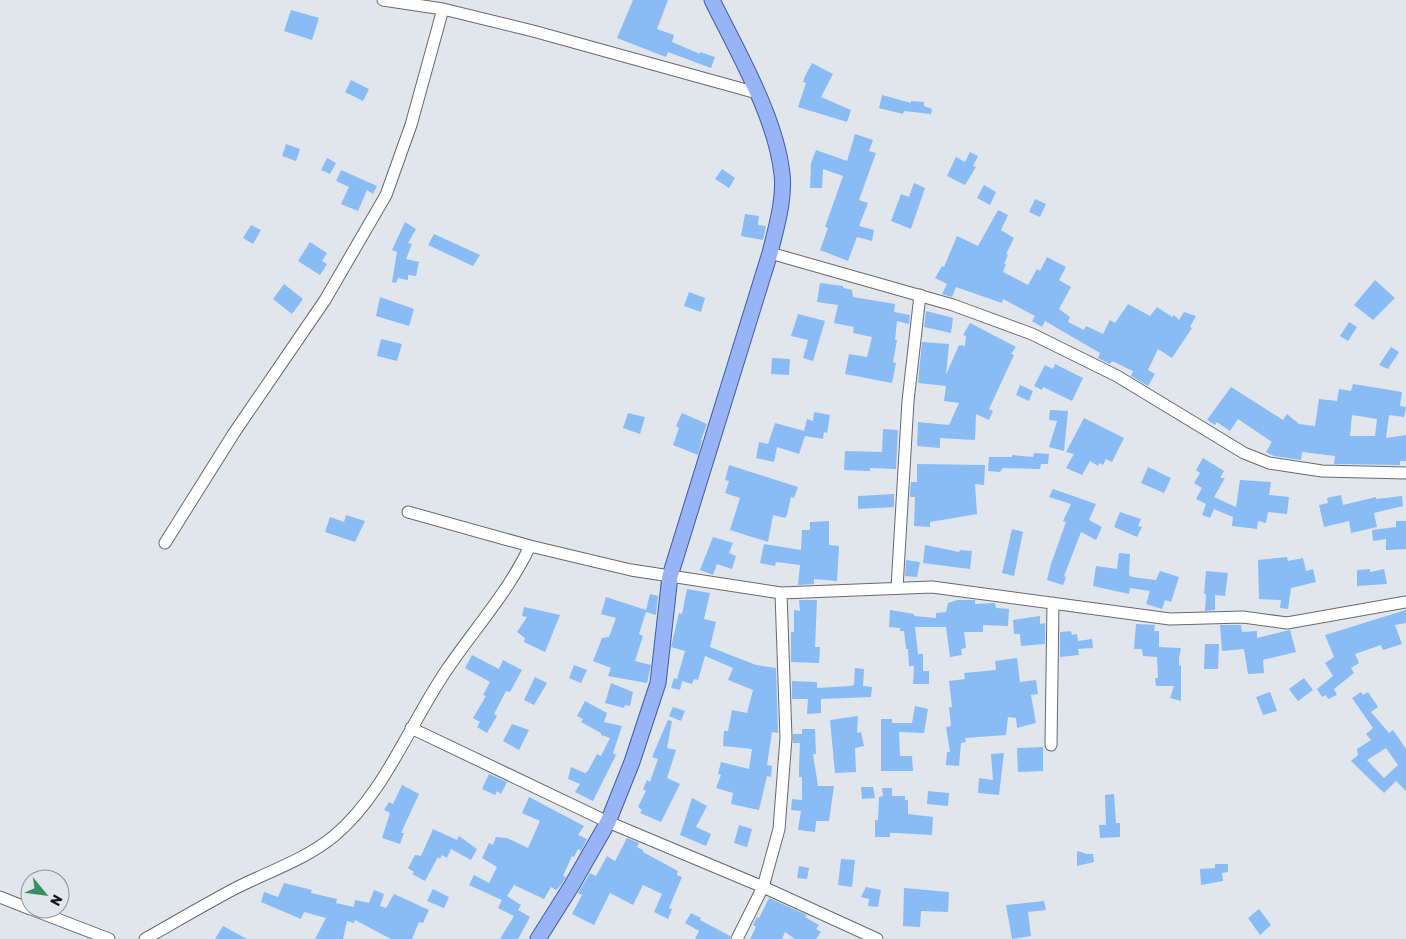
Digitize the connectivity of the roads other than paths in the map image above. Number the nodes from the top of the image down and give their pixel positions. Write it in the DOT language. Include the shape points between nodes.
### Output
graph roads {
  1 [pos="383,0"];
  2 [pos="712,0"];
  3 [pos="443,10"];
  4 [pos="757,93"];
  5 [pos="770,253"];
  6 [pos="920,295"];
  7 [pos="1406,473"];
  8 [pos="408,512"];
  9 [pos="165,543"];
  10 [pos="530,546"];
  11 [pos="670,576"];
  12 [pos="897,588"];
  13 [pos="781,593"];
  14 [pos="1406,602"];
  15 [pos="1053,603"];
  16 [pos="411,728"];
  17 [pos="1051,745"];
  18 [pos="608,822"];
  19 [pos="762,887"];
  20 [pos="0,897"];
  21 [pos="20,905"];
  22 [pos="56,919"];
  23 [pos="109,939"];
  24 [pos="145,939"];
  25 [pos="538,939"];
  26 [pos="737,939"];
  27 [pos="877,939"];
  1 -- 3 [label="street"];
  2 -- 4 [label="main road"];
  3 -- 4 [label="street" via="533,31"];
  3 -- 9 [label="street" via="411,126 386,196 325,300 234,433"];
  4 -- 5 [label="main road" via="776,146 782,175 781,202"];
  5 -- 6 [label="street"];
  5 -- 11 [label="main road"];
  6 -- 7 [label="street" via="980,313 1032,334 1117,376 1244,452 1269,463 1322,471"];
  6 -- 12 [label="street" via="908,401"];
  8 -- 10 [label="street"];
  10 -- 11 [label="street"];
  10 -- 16 [label="street" via="516,573 448,667"];
  11 -- 13 [label="street"];
  11 -- 18 [label="main road" via="658,683"];
  12 -- 13 [label="street"];
  12 -- 15 [label="street" via="932,587"];
  13 -- 19 [label="street" via="786,738 779,829"];
  14 -- 15 [label="street" via="1287,622 1243,617 1170,619"];
  15 -- 17 [label="street"];
  16 -- 18 [label="street"];
  16 -- 24 [label="street" via="356,815 334,836"];
  18 -- 19 [label="street"];
  18 -- 25 [label="main road"];
  19 -- 26 [label="street"];
  19 -- 27 [label="street"];
  20 -- 21 [label="street"];
  22 -- 23 [label="street"];
}
